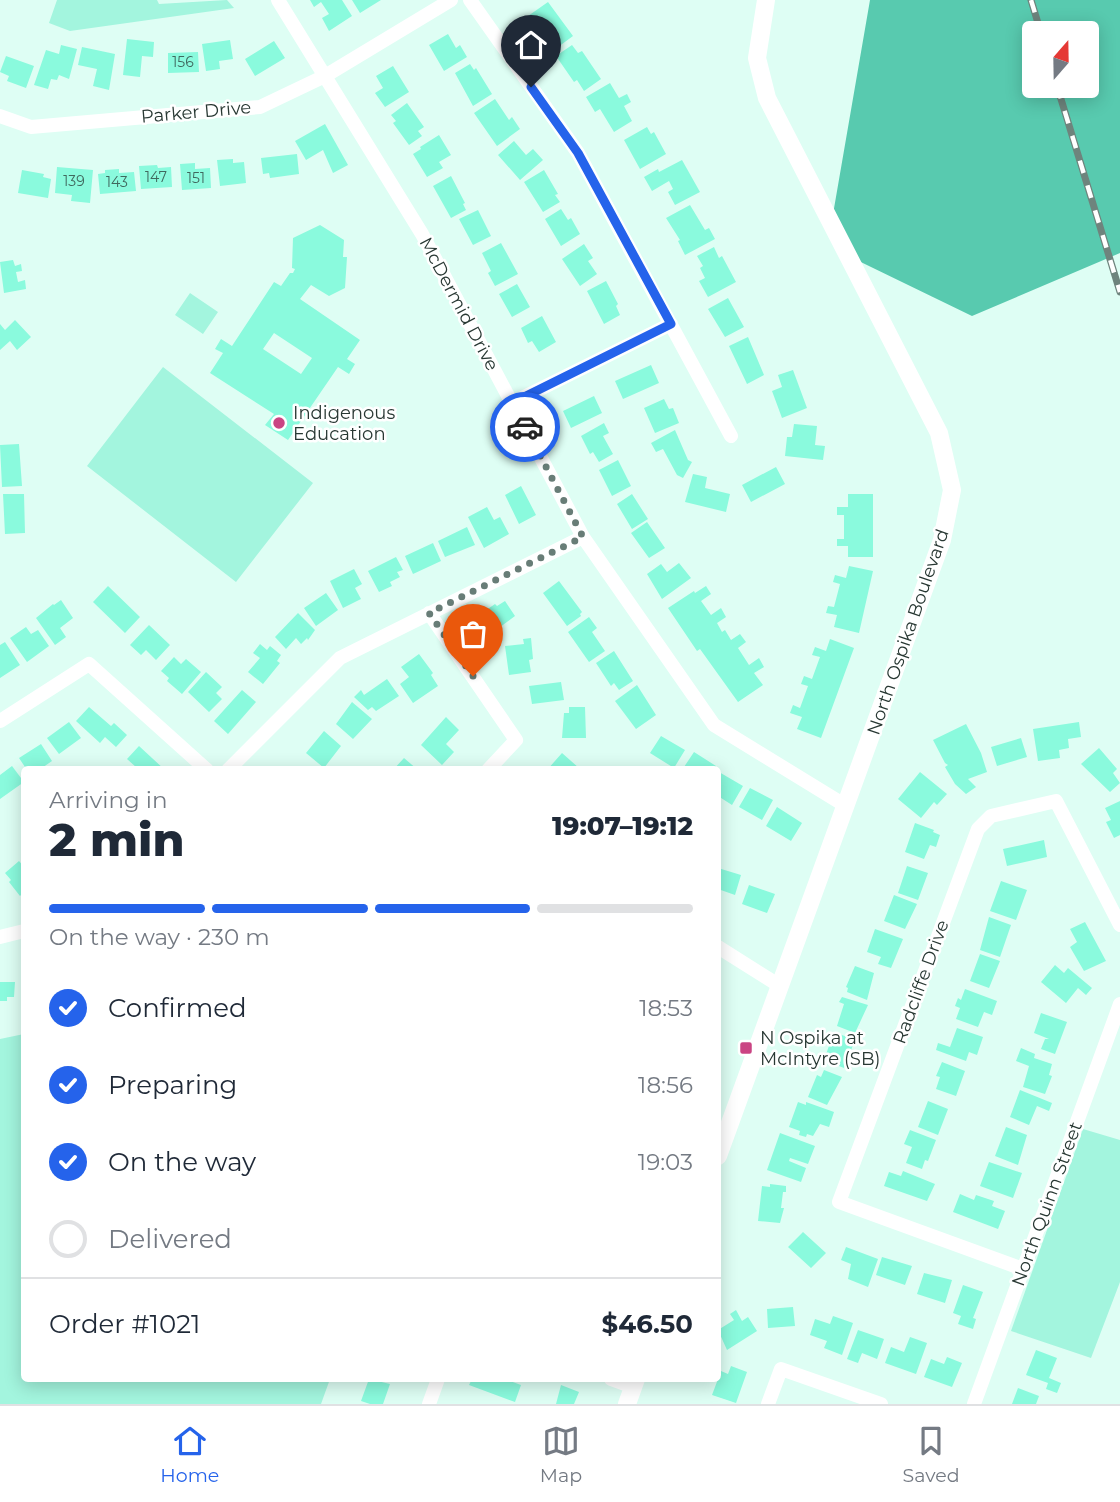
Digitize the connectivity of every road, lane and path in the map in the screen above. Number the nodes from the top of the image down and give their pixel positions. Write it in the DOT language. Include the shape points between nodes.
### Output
graph roads {
  1 [pos="278,0"];
  2 [pos="451,0"];
  3 [pos="470,0"];
  4 [pos="766,0"];
  5 [pos="325,76"];
  6 [pos="0,116"];
  7 [pos="671,324"];
  8 [pos="512,403"];
  9 [pos="731,436"];
  10 [pos="583,537"];
  11 [pos="429,613"];
  12 [pos="0,721"];
  13 [pos="203,766"];
  14 [pos="232,766"];
  15 [pos="492,766"];
  16 [pos="846,806"];
  17 [pos="1120,925"];
  18 [pos="21,932"];
  19 [pos="0,937"];
  20 [pos="721,949"];
  21 [pos="780,986"];
  22 [pos="1120,1004"];
  23 [pos="721,1148"];
  24 [pos="1023,1269"];
  25 [pos="437,1382"];
  26 [pos="635,1383"];
  27 [pos="429,1404"];
  28 [pos="627,1404"];
  29 [pos="768,1404"];
  30 [pos="881,1404"];
  31 [pos="974,1404"];
  1 -- 5 [label="street, McDermid Drive"];
  2 -- 5 [label="street, Parker Drive"];
  3 -- 7 [label="street" via="578,153"];
  4 -- 16 [label="street, North Ospika Boulevard" via="757,58 767,98 939,433 952,490 943,540"];
  5 -- 6 [label="street, Parker Drive" via="260,107 31,127"];
  5 -- 8 [label="street, McDermid Drive" via="426,241"];
  7 -- 8 [label="street"];
  7 -- 9 [label="street"];
  8 -- 10 [label="street, McDermid Drive"];
  10 -- 11 [label="street"];
  10 -- 16 [label="street, McDermid Drive" via="714,725"];
  11 -- 14 [label="street" via="340,658"];
  11 -- 15 [label="street" via="516,740"];
  12 -- 13 [label="street" via="89,664"];
  16 -- 21 [label="street, North Ospika Boulevard"];
  17 -- 24 [label="street, Radcliffe Drive" via="1056,801 984,821 839,1202"];
  18 -- 19 [label="street"];
  20 -- 21 [label="street"];
  21 -- 23 [label="street, North Ospika Boulevard"];
  22 -- 24 [label="street, North Quinn Street"];
  24 -- 31 [label="street, North Quinn Street"];
  25 -- 27 [label="street"];
  26 -- 28 [label="street"];
  29 -- 30 [label="street" via="781,1369"];
}
